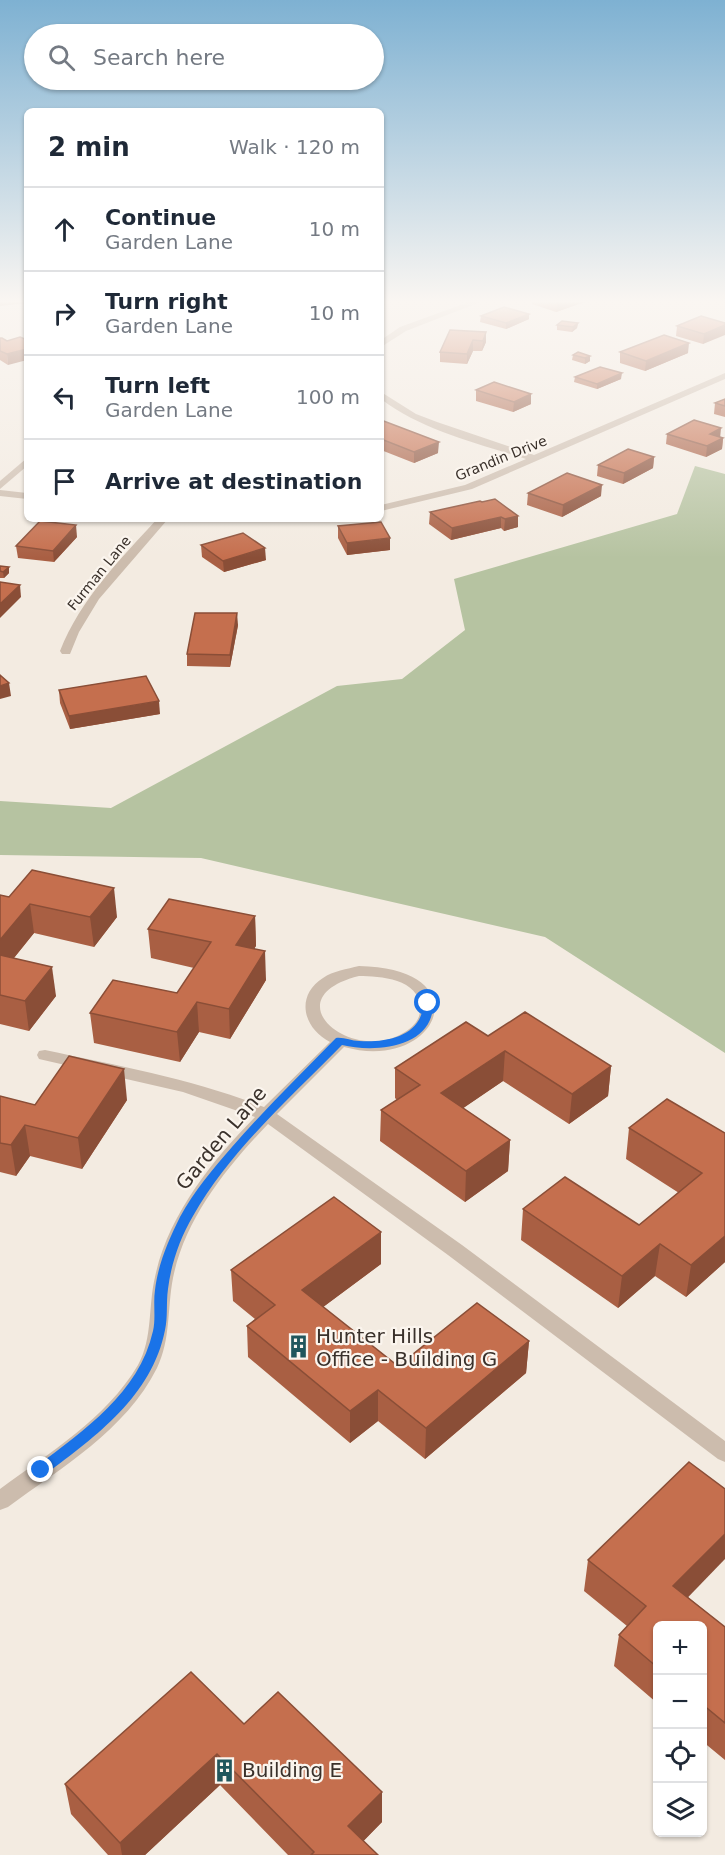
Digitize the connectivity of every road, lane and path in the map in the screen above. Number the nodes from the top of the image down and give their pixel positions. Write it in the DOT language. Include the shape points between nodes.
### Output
graph roads {
  1 [pos="703,386"];
  2 [pos="384,397"];
  3 [pos="537,459"];
  4 [pos="24,464"];
  5 [pos="0,486"];
  6 [pos="0,493"];
  7 [pos="24,496"];
  8 [pos="384,506"];
  9 [pos="160,522"];
  10 [pos="66,651"];
  11 [pos="340,1041"];
  12 [pos="45,1055"];
  13 [pos="267,1114"];
  14 [pos="725,1453"];
  15 [pos="0,1501"];
  1 -- 3 [label="street, Grandin Drive"];
  2 -- 3 [label="street" via="423,420"];
  3 -- 8 [label="street, Grandin Drive" via="468,487"];
  4 -- 5 [label="street"];
  6 -- 7 [label="street"];
  9 -- 10 [label="street, Furman Lane" via="87,607"];
  11 -- 11 [label="street" via="377,1045 411,1035 428,1015 423,992 398,975 379,971 359,971 325,984 311,1007 314,1020"];
  11 -- 13 [label="street, Garden Lane"];
  12 -- 13 [label="street" via="199,1089"];
  13 -- 14 [label="street"];
  13 -- 15 [label="street, Garden Lane" via="208,1183 186,1217 171,1250 161,1288 159,1330 148,1366 126,1397 94,1430"];
}
